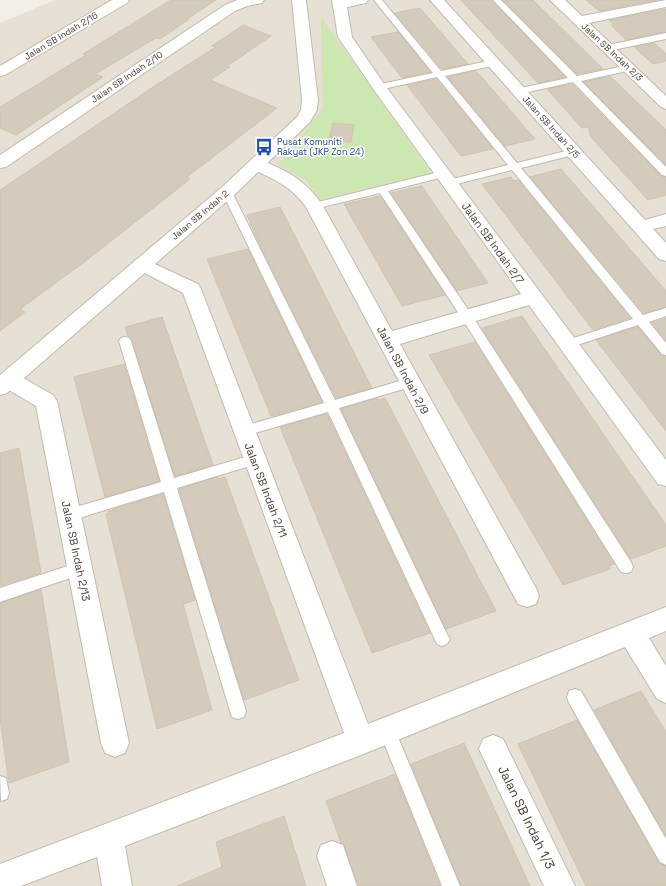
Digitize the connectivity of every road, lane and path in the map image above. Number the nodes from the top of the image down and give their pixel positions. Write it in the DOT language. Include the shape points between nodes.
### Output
graph roads {
  1 [pos="122,0"];
  2 [pos="257,0"];
  3 [pos="299,0"];
  4 [pos="361,0"];
  5 [pos="378,0"];
  6 [pos="437,0"];
  7 [pos="497,0"];
  8 [pos="557,0"];
  9 [pos="339,2"];
  10 [pos="666,3"];
  11 [pos="579,21"];
  12 [pos="666,36"];
  13 [pos="608,48"];
  14 [pos="493,63"];
  15 [pos="629,68"];
  16 [pos="0,72"];
  17 [pos="440,75"];
  18 [pos="573,80"];
  19 [pos="379,87"];
  20 [pos="519,91"];
  21 [pos="666,104"];
  22 [pos="574,152"];
  23 [pos="0,163"];
  24 [pos="257,165"];
  25 [pos="515,167"];
  26 [pos="666,173"];
  27 [pos="446,178"];
  28 [pos="382,189"];
  29 [pos="227,192"];
  30 [pos="314,206"];
  31 [pos="666,220"];
  32 [pos="641,226"];
  33 [pos="666,255"];
  34 [pos="142,264"];
  35 [pos="534,298"];
  36 [pos="666,312"];
  37 [pos="467,317"];
  38 [pos="641,320"];
  39 [pos="387,340"];
  40 [pos="125,341"];
  41 [pos="568,344"];
  42 [pos="666,351"];
  43 [pos="4,383"];
  44 [pos="410,383"];
  45 [pos="332,406"];
  46 [pos="244,431"];
  47 [pos="254,459"];
  48 [pos="666,477"];
  49 [pos="170,485"];
  50 [pos="69,515"];
  51 [pos="626,567"];
  52 [pos="80,568"];
  53 [pos="0,595"];
  54 [pos="527,596"];
  55 [pos="666,619"];
  56 [pos="630,633"];
  57 [pos="442,639"];
  58 [pos="666,690"];
  59 [pos="575,697"];
  60 [pos="238,711"];
  61 [pos="387,731"];
  62 [pos="361,741"];
  63 [pos="115,743"];
  64 [pos="494,748"];
  65 [pos="108,838"];
  66 [pos="332,856"];
  67 [pos="666,856"];
  68 [pos="0,879"];
  69 [pos="117,886"];
  70 [pos="342,886"];
  71 [pos="451,886"];
  72 [pos="560,886"];
  1 -- 16 [label="street, Jalan SB Indah 2/16"];
  2 -- 23 [label="street, Jalan SB Indah 2/10" via="230,8"];
  3 -- 24 [label="street, Jalan SB Indah 2" via="309,110"];
  4 -- 9 [label="street"];
  5 -- 17 [label="lane"];
  6 -- 14 [label="street, Jalan SB Indah 2/5"];
  7 -- 18 [label="lane"];
  8 -- 11 [label="street, Jalan SB Indah 2/3"];
  9 -- 19 [label="street, Jalan SB Indah 2/7" via="346,37"];
  10 -- 11 [label="street"];
  11 -- 13 [label="street, Jalan SB Indah 2/3"];
  12 -- 13 [label="lane"];
  13 -- 15 [label="street, Jalan SB Indah 2/3"];
  14 -- 17 [label="lane"];
  14 -- 20 [label="street, Jalan SB Indah 2/5"];
  15 -- 18 [label="lane"];
  15 -- 21 [label="street, Jalan SB Indah 2/3" via="653,83"];
  17 -- 19 [label="lane"];
  17 -- 25 [label="lane"];
  18 -- 20 [label="lane"];
  18 -- 26 [label="lane"];
  19 -- 27 [label="street, Jalan SB Indah 2/7"];
  20 -- 22 [label="street, Jalan SB Indah 2/5"];
  22 -- 25 [label="lane"];
  22 -- 32 [label="street, Jalan SB Indah 2/5"];
  24 -- 29 [label="street, Jalan SB Indah 2"];
  24 -- 30 [label="street, Jalan SB Indah 2/9" via="296,184 306,193"];
  25 -- 27 [label="lane"];
  25 -- 38 [label="lane"];
  27 -- 28 [label="lane"];
  27 -- 35 [label="street, Jalan SB Indah 2/7"];
  28 -- 30 [label="lane"];
  28 -- 37 [label="lane"];
  29 -- 34 [label="street, Jalan SB Indah 2"];
  29 -- 45 [label="lane"];
  30 -- 39 [label="street, Jalan SB Indah 2/9"];
  31 -- 32 [label="street"];
  32 -- 33 [label="street, Jalan SB Indah 2/5"];
  34 -- 43 [label="street, Jalan SB Indah 2"];
  34 -- 46 [label="street, Jalan SB Indah 2/11" via="191,289"];
  35 -- 37 [label="street"];
  35 -- 41 [label="street, Jalan SB Indah 2/7"];
  36 -- 38 [label="lane"];
  37 -- 39 [label="street"];
  37 -- 51 [label="lane"];
  38 -- 41 [label="lane"];
  38 -- 42 [label="lane"];
  39 -- 44 [label="street, Jalan SB Indah 2/9"];
  40 -- 49 [label="lane"];
  41 -- 48 [label="street, Jalan SB Indah 2/7"];
  43 -- 50 [label="street, Jalan SB Indah 2/13" via="46,402"];
  44 -- 45 [label="lane"];
  44 -- 54 [label="street, Jalan SB Indah 2/9"];
  45 -- 46 [label="lane"];
  45 -- 57 [label="lane"];
  46 -- 47 [label="street, Jalan SB Indah 2/11"];
  47 -- 49 [label="lane"];
  47 -- 62 [label="street, Jalan SB Indah 2/11"];
  49 -- 50 [label="lane"];
  49 -- 60 [label="lane"];
  50 -- 52 [label="street, Jalan SB Indah 2/13"];
  52 -- 53 [label="lane"];
  52 -- 63 [label="street, Jalan SB Indah 2/13"];
  55 -- 56 [label="street"];
  56 -- 58 [label="street"];
  56 -- 61 [label="street"];
  59 -- 67 [label="lane"];
  61 -- 62 [label="street"];
  61 -- 71 [label="lane"];
  62 -- 65 [label="street"];
  64 -- 72 [label="street, Jalan SB Indah 1/3"];
  65 -- 68 [label="street"];
  65 -- 69 [label="street"];
  66 -- 70 [label="street"];
}
